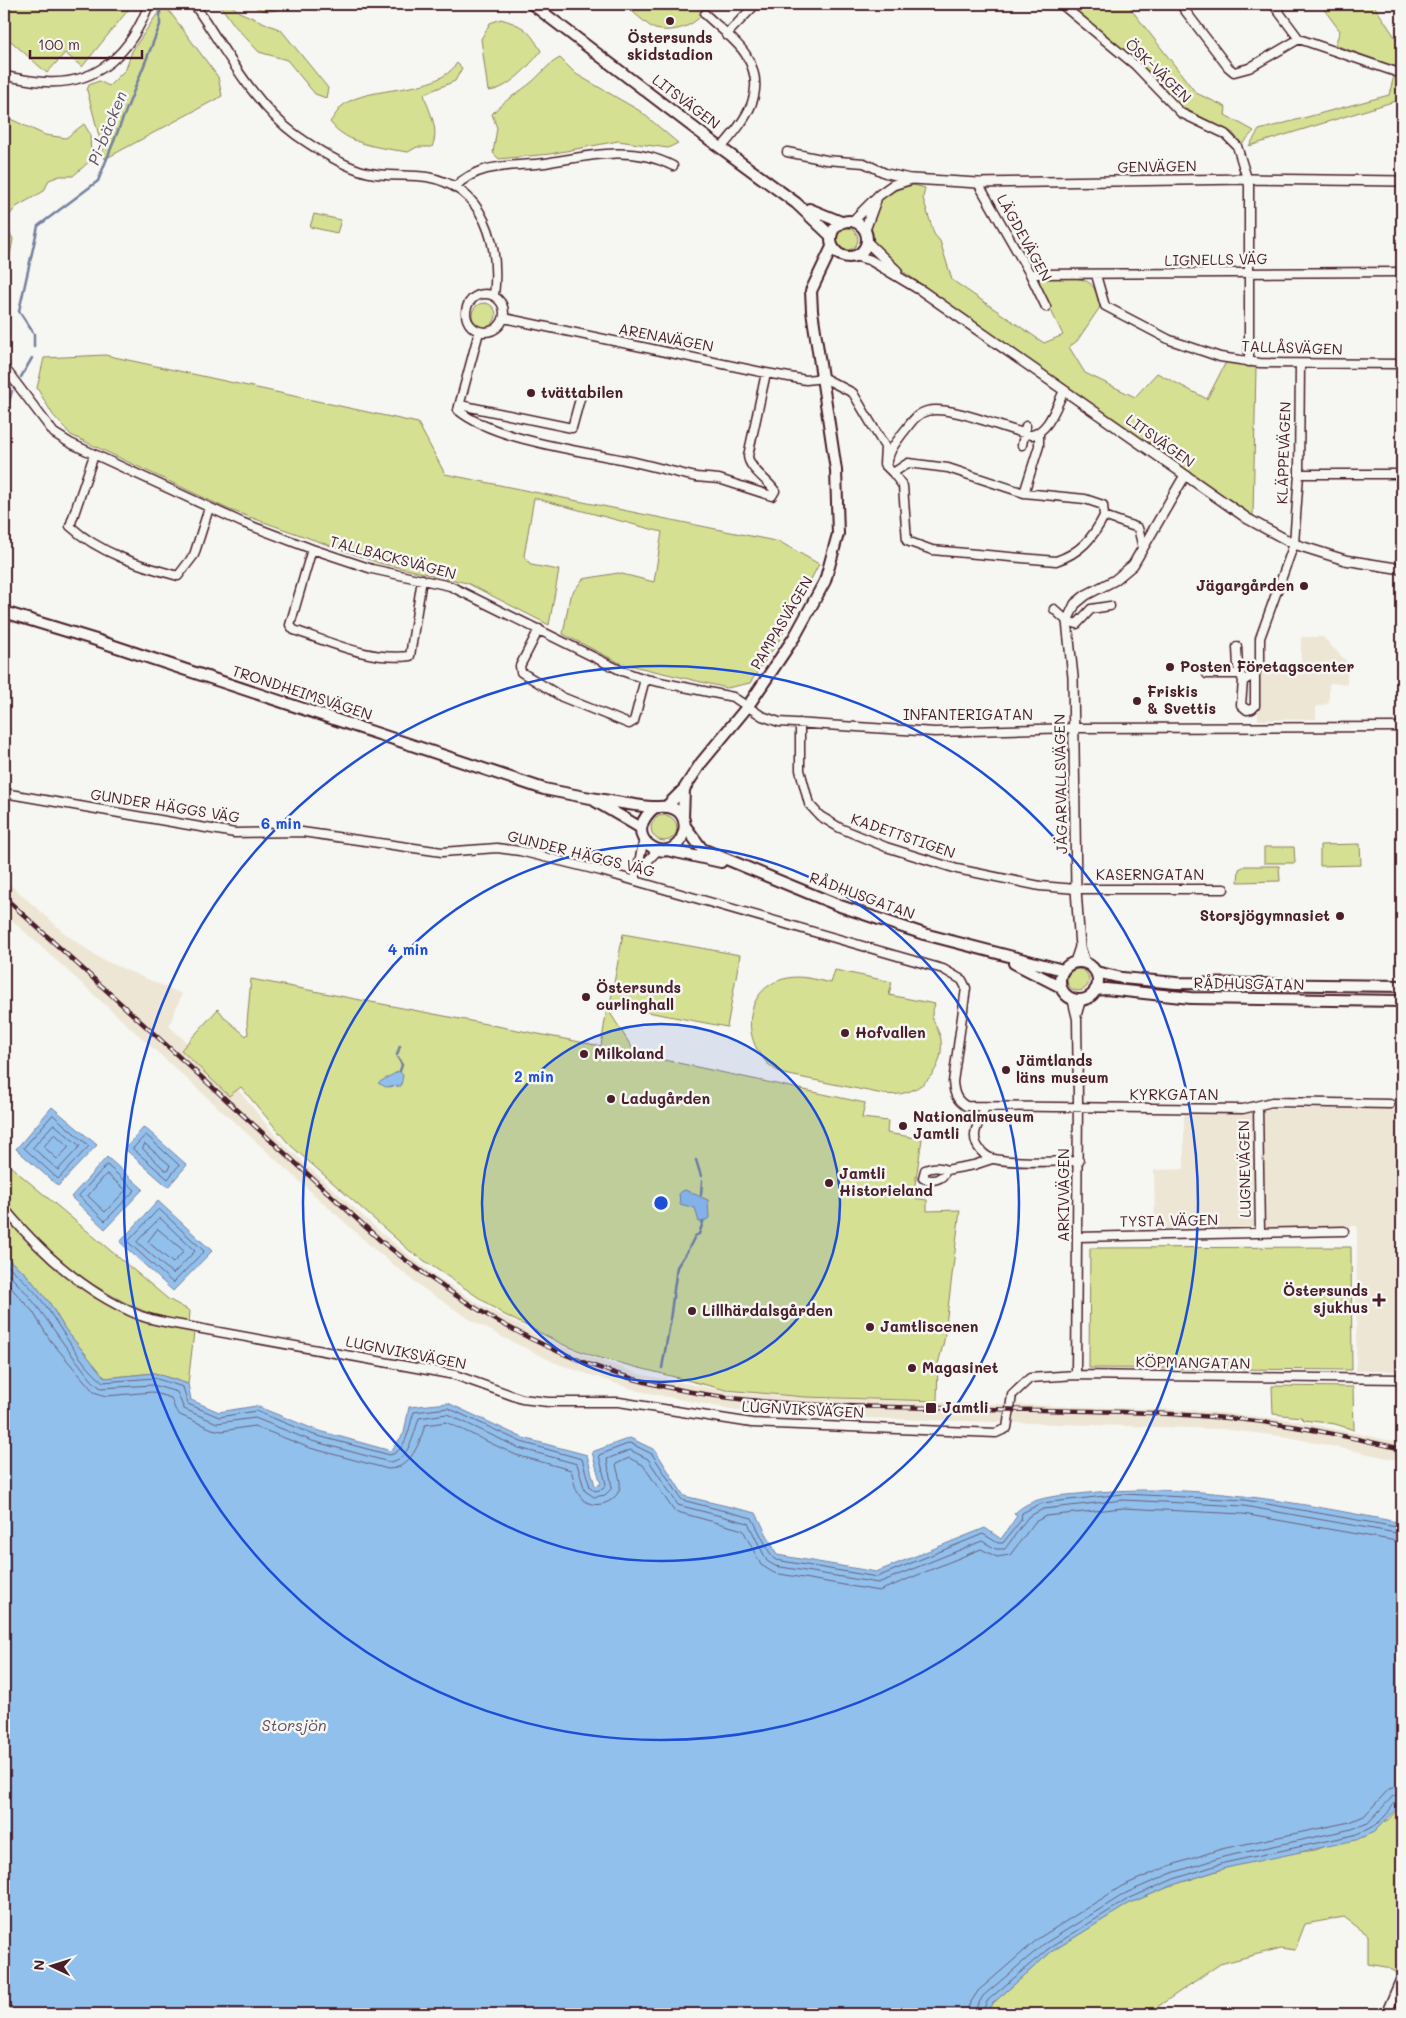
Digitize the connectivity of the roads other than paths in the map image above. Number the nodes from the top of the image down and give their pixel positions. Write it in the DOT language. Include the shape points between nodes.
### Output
graph roads {
  1 [pos="149,4"];
  2 [pos="194,4"];
  3 [pos="532,4"];
  4 [pos="756,4"];
  5 [pos="1061,4"];
  6 [pos="1180,4"];
  7 [pos="1273,4"];
  8 [pos="705,14"];
  9 [pos="726,35"];
  10 [pos="1300,38"];
  11 [pos="1402,74"];
  12 [pos="4,76"];
  13 [pos="722,147"];
  14 [pos="787,152"];
  15 [pos="673,166"];
  16 [pos="912,179"];
  17 [pos="1248,179"];
  18 [pos="1402,181"];
  19 [pos="978,182"];
  20 [pos="455,187"];
  21 [pos="879,194"];
  22 [pos="798,205"];
  23 [pos="853,221"];
  24 [pos="841,222"];
  25 [pos="865,230"];
  26 [pos="830,236"];
  27 [pos="867,242"];
  28 [pos="832,247"];
  29 [pos="856,256"];
  30 [pos="844,257"];
  31 [pos="822,271"];
  32 [pos="1402,272"];
  33 [pos="1250,273"];
  34 [pos="1030,274"];
  35 [pos="1096,275"];
  36 [pos="922,292"];
  37 [pos="494,296"];
  38 [pos="1046,307"];
  39 [pos="504,318"];
  40 [pos="479,332"];
  41 [pos="1250,362"];
  42 [pos="1300,364"];
  43 [pos="1402,364"];
  44 [pos="4,368"];
  45 [pos="766,372"];
  46 [pos="824,378"];
  47 [pos="1064,391"];
  48 [pos="581,395"];
  49 [pos="461,402"];
  50 [pos="1025,430"];
  51 [pos="1039,433"];
  52 [pos="1022,445"];
  53 [pos="94,454"];
  54 [pos="890,470"];
  55 [pos="1299,474"];
  56 [pos="1402,474"];
  57 [pos="1184,477"];
  58 [pos="1024,493"];
  59 [pos="209,508"];
  60 [pos="1104,516"];
  61 [pos="1294,544"];
  62 [pos="1143,548"];
  63 [pos="312,549"];
  64 [pos="1402,569"];
  65 [pos="422,579"];
  66 [pos="1110,606"];
  67 [pos="1054,609"];
  68 [pos="4,612"];
  69 [pos="1068,621"];
  70 [pos="538,629"];
  71 [pos="1237,647"];
  72 [pos="1206,674"];
  73 [pos="1256,674"];
  74 [pos="1242,677"];
  75 [pos="645,679"];
  76 [pos="748,706"];
  77 [pos="800,723"];
  78 [pos="1402,727"];
  79 [pos="1074,728"];
  80 [pos="684,789"];
  81 [pos="4,793"];
  82 [pos="592,799"];
  83 [pos="667,806"];
  84 [pos="655,807"];
  85 [pos="684,822"];
  86 [pos="641,828"];
  87 [pos="644,839"];
  88 [pos="662,850"];
  89 [pos="749,868"];
  90 [pos="638,871"];
  91 [pos="635,880"];
  92 [pos="1224,888"];
  93 [pos="1076,889"];
  94 [pos="995,954"];
  95 [pos="1080,962"];
  96 [pos="1063,970"];
  97 [pos="1096,972"];
  98 [pos="1402,986"];
  99 [pos="1061,987"];
  100 [pos="1095,990"];
  101 [pos="1077,999"];
  102 [pos="1402,1001"];
  103 [pos="960,1102"];
  104 [pos="1390,1104"];
  105 [pos="1258,1106"];
  106 [pos="984,1108"];
  107 [pos="1078,1109"];
  108 [pos="992,1159"];
  109 [pos="1079,1161"];
  110 [pos="946,1170"];
  111 [pos="4,1208"];
  112 [pos="1344,1231"];
  113 [pos="1260,1232"];
  114 [pos="1078,1237"];
  115 [pos="1076,1375"];
  116 [pos="1402,1379"];
  117 [pos="1008,1416"];
  118 [pos="1402,1977"];
  119 [pos="1402,2006"];
  120 [pos="1386,2013"];
  121 [pos="1399,2014"];
  1 -- 12 [label="street" via="136,35 120,56 89,75 46,82"];
  2 -- 20 [label="street" via="252,89 294,133 327,156 360,171 428,178"];
  3 -- 13 [label="main road, LITSVÄGEN"];
  4 -- 9 [label="street"];
  5 -- 17 [label="street, ÖSK-VÄGEN" via="1135,65 1181,113 1232,140"];
  6 -- 10 [label="street" via="1234,72 1254,66"];
  7 -- 10 [label="street"];
  8 -- 9 [label="street"];
  9 -- 13 [label="street" via="746,54 753,70 754,88 752,106"];
  10 -- 11 [label="street"];
  13 -- 22 [label="main road, LITSVÄGEN"];
  14 -- 16 [label="street, GENVÄGEN" via="864,163 885,173"];
  15 -- 20 [label="street" via="647,156 588,154 544,163 491,167 467,175"];
  16 -- 19 [label="street, GENVÄGEN"];
  16 -- 21 [label="street, GENVÄGEN"];
  17 -- 18 [label="street, GENVÄGEN"];
  17 -- 19 [label="street, GENVÄGEN"];
  17 -- 33 [label="street, ÖSK-VÄGEN"];
  19 -- 34 [label="street, LÄGDEVÄGEN"];
  20 -- 37 [label="street" via="482,215 490,233 495,261"];
  21 -- 23 [label="street, GENVÄGEN"];
  21 -- 25 [label="street"];
  22 -- 24 [label="main road, LITSVÄGEN"];
  22 -- 26 [label="main road, LITSVÄGEN"];
  23 -- 24 [label="main road"];
  23 -- 25 [label="main road"];
  24 -- 26 [label="main road"];
  25 -- 27 [label="main road"];
  26 -- 28 [label="main road"];
  27 -- 29 [label="main road" via="864,250"];
  27 -- 36 [label="street, LITSVÄGEN"];
  28 -- 30 [label="main road"];
  28 -- 31 [label="main road, PAMPASVÄGEN"];
  29 -- 30 [label="main road"];
  29 -- 36 [label="street, LITSVÄGEN" via="870,260"];
  30 -- 31 [label="main road"];
  31 -- 46 [label="main road, PAMPASVÄGEN" via="811,291"];
  32 -- 33 [label="street, LIGNELLS VÄG"];
  33 -- 35 [label="street, LIGNELLS VÄG"];
  33 -- 41 [label="street, ÖSK-VÄGEN"];
  34 -- 35 [label="street, LIGNELLS VÄG"];
  34 -- 38 [label="street, LÄGDEVÄGEN"];
  35 -- 41 [label="street, TALLÅSVÄGEN" via="1105,306 1170,340 1220,358"];
  36 -- 47 [label="street, LITSVÄGEN"];
  37 -- 39 [label="street" via="503,305"];
  37 -- 40 [label="street" via="479,294 469,302 466,310 469,325"];
  39 -- 40 [label="street" via="493,331"];
  39 -- 45 [label="street, ARENAVÄGEN"];
  40 -- 49 [label="street"];
  41 -- 42 [label="street, TALLÅSVÄGEN"];
  42 -- 43 [label="street, TALLÅSVÄGEN"];
  42 -- 55 [label="street, KLÄPPEVÄGEN"];
  44 -- 53 [label="street, TALLBACKSVÄGEN" via="54,433"];
  45 -- 46 [label="street, ARENAVÄGEN" via="806,380"];
  45 -- 49 [label="street" via="748,456 751,466 775,491 772,496 719,479 613,460 487,427 458,410"];
  46 -- 54 [label="street" via="853,393 884,447 884,464"];
  46 -- 76 [label="main road, PAMPASVÄGEN" via="836,470 838,534 825,581 795,636"];
  47 -- 51 [label="street"];
  47 -- 57 [label="street, LITSVÄGEN"];
  48 -- 49 [label="street" via="572,428"];
  50 -- 51 [label="street" via="1032,435"];
  50 -- 52 [label="street"];
  50 -- 54 [label="street" via="943,410 926,411 913,419 889,453"];
  51 -- 58 [label="street" via="1042,447"];
  53 -- 59 [label="street, TALLBACKSVÄGEN"];
  53 -- 59 [label="street" via="70,526 84,539 142,566 178,576 194,555"];
  54 -- 58 [label="street" via="908,463 948,468"];
  54 -- 60 [label="street" via="903,486 907,540 932,550 1056,561 1073,555 1095,535"];
  55 -- 56 [label="street"];
  55 -- 61 [label="street, KLÄPPEVÄGEN"];
  57 -- 61 [label="street, LITSVÄGEN" via="1248,519"];
  57 -- 62 [label="street"];
  58 -- 60 [label="street" via="1085,499 1103,505"];
  59 -- 63 [label="street, TALLBACKSVÄGEN"];
  60 -- 62 [label="street" via="1138,528"];
  61 -- 64 [label="street, LITSVÄGEN" via="1345,560"];
  61 -- 73 [label="street, KLÄPPEVÄGEN" via="1260,638 1260,661"];
  62 -- 69 [label="street" via="1133,565 1115,580 1075,604"];
  63 -- 65 [label="street, TALLBACKSVÄGEN" via="372,569"];
  63 -- 65 [label="street" via="290,625 294,630 358,652 392,658 410,656"];
  65 -- 70 [label="street, TALLBACKSVÄGEN" via="450,586"];
  66 -- 69 [label="street" via="1091,609 1077,624"];
  67 -- 69 [label="street"];
  68 -- 82 [label="main road, TRONDHEIMSVÄGEN" via="544,789"];
  69 -- 79 [label="street, JÄGARVALLSVÄGEN"];
  70 -- 75 [label="street, TALLBACKSVÄGEN" via="600,661"];
  70 -- 75 [label="street" via="520,672 562,696 629,724 634,721"];
  71 -- 74 [label="street"];
  72 -- 74 [label="street"];
  73 -- 74 [label="street"];
  73 -- 74 [label="street, KLÄPPEVÄGEN" via="1255,706 1252,709 1247,710 1241,705"];
  75 -- 76 [label="street, TALLBACKSVÄGEN" via="732,697"];
  76 -- 77 [label="street, INFANTERIGATAN" via="779,722"];
  76 -- 80 [label="main road, PAMPASVÄGEN"];
  77 -- 79 [label="street, INFANTERIGATAN" via="935,732"];
  77 -- 93 [label="street, KADETTSTIGEN" via="800,770 809,804 820,816 886,847 957,869 1040,886"];
  78 -- 79 [label="street, INFANTERIGATAN"];
  79 -- 93 [label="street, JÄGARVALLSVÄGEN"];
  80 -- 83 [label="main road, PAMPASVÄGEN"];
  80 -- 85 [label="main road"];
  81 -- 91 [label="street, GUNDER HÄGGS VÄG" via="235,833 302,832 442,852 497,848"];
  82 -- 84 [label="main road, TRONDHEIMSVÄGEN"];
  82 -- 86 [label="main road, TRONDHEIMSVÄGEN"];
  83 -- 84 [label="main road"];
  83 -- 85 [label="main road" via="676,810"];
  84 -- 86 [label="main road" via="645,815"];
  85 -- 88 [label="main road" via="681,841"];
  85 -- 89 [label="main road, RÅDHUSGATAN" via="702,849"];
  86 -- 87 [label="main road"];
  87 -- 88 [label="main road" via="650,846"];
  87 -- 90 [label="street"];
  88 -- 89 [label="main road, RÅDHUSGATAN"];
  88 -- 90 [label="street"];
  89 -- 94 [label="main road, RÅDHUSGATAN" via="840,906"];
  90 -- 91 [label="street"];
  91 -- 103 [label="street, GUNDER HÄGGS VÄG" via="943,969 962,980 966,988 953,1082 954,1093"];
  92 -- 93 [label="street, KASERNGATAN"];
  93 -- 95 [label="street, JÄGARVALLSVÄGEN"];
  94 -- 96 [label="main road, RÅDHUSGATAN"];
  94 -- 99 [label="main road, RÅDHUSGATAN"];
  95 -- 96 [label="main road"];
  95 -- 97 [label="main road"];
  96 -- 99 [label="main road"];
  97 -- 98 [label="main road, RÅDHUSGATAN" via="1176,983"];
  97 -- 100 [label="main road"];
  99 -- 101 [label="main road"];
  100 -- 101 [label="main road"];
  100 -- 102 [label="main road, RÅDHUSGATAN" via="1191,998"];
  101 -- 107 [label="street, ARKIVVÄGEN"];
  103 -- 106 [label="street, KYRKGATAN"];
  104 -- 105 [label="street, KYRKGATAN" via="1272,1102"];
  105 -- 107 [label="street, KYRKGATAN" via="1243,1109"];
  105 -- 113 [label="street, LUGNEVÄGEN"];
  106 -- 107 [label="street, KYRKGATAN"];
  106 -- 108 [label="street" via="975,1138 980,1150"];
  107 -- 109 [label="street, ARKIVVÄGEN"];
  108 -- 109 [label="street"];
  108 -- 110 [label="street"];
  109 -- 114 [label="street, ARKIVVÄGEN"];
  111 -- 117 [label="street, LUGNVIKSVÄGEN" via="45,1253 86,1287 142,1316 455,1375 522,1399 619,1402 752,1423 996,1433 1007,1428"];
  112 -- 113 [label="street, TYSTA VÄGEN"];
  113 -- 114 [label="street, TYSTA VÄGEN"];
  114 -- 115 [label="street, ARKIVVÄGEN"];
  115 -- 116 [label="street, KÖPMANGATAN"];
  115 -- 117 [label="street, KÖPMANGATAN" via="1030,1378 1012,1395"];
  118 -- 120 [label="street"];
  119 -- 121 [label="street"];
}
